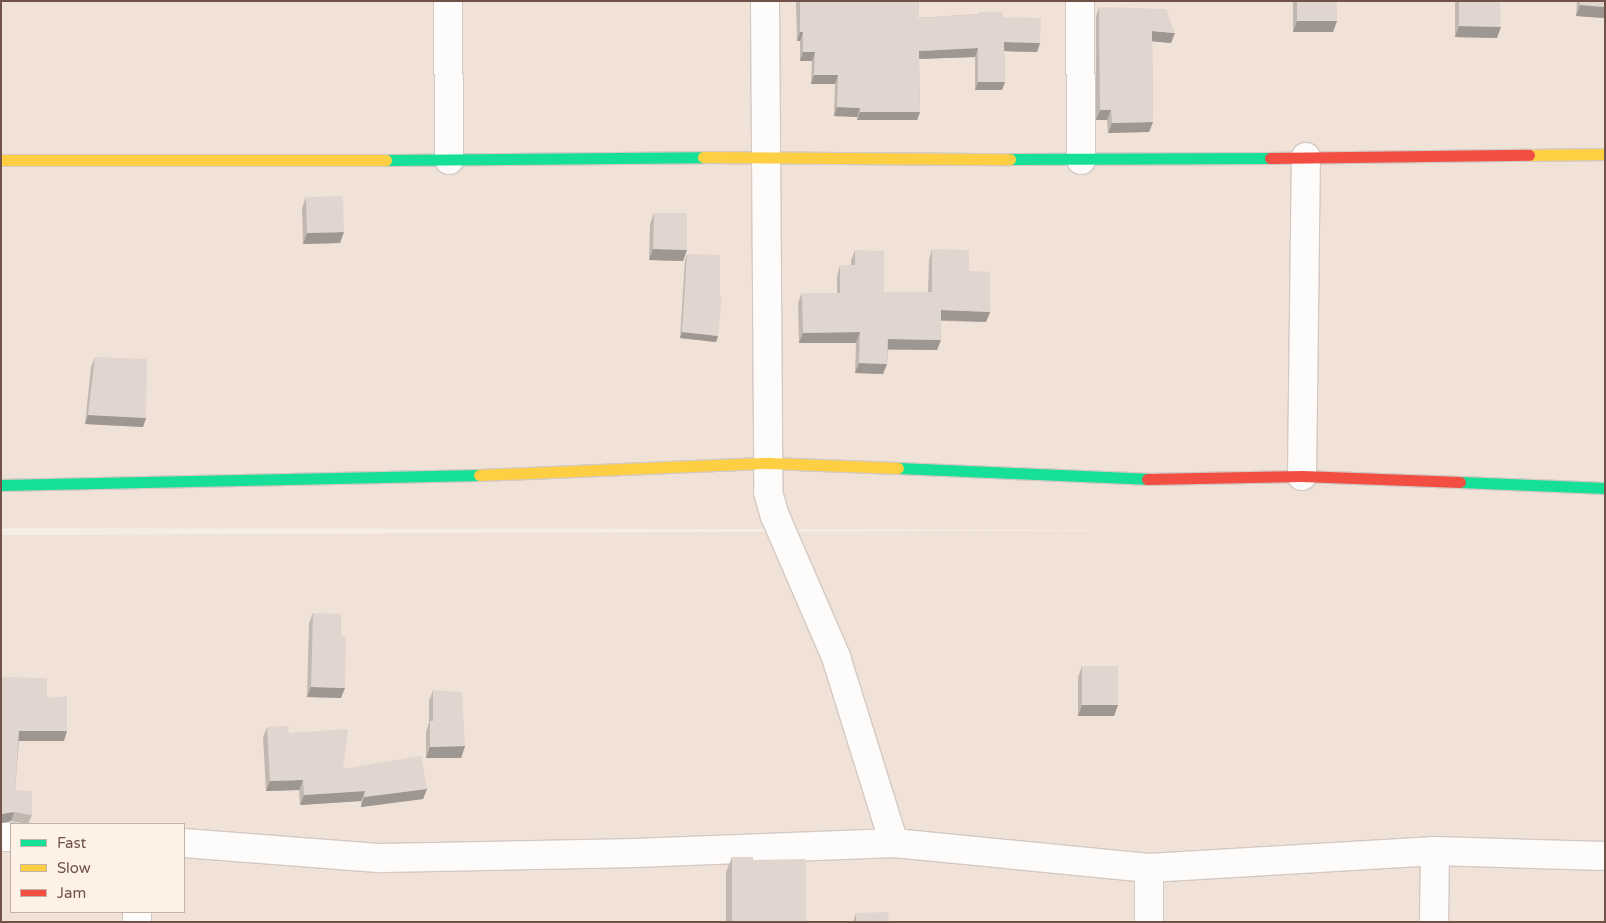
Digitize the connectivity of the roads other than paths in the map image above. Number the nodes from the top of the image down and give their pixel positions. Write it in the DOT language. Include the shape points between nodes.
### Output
graph roads {
  1 [pos="448,1"];
  2 [pos="765,1"];
  3 [pos="1080,1"];
  4 [pos="1605,154"];
  5 [pos="766,156"];
  6 [pos="1306,157"];
  7 [pos="1,160"];
  8 [pos="449,160"];
  9 [pos="1081,160"];
  10 [pos="769,463"];
  11 [pos="1302,476"];
  12 [pos="1,486"];
  13 [pos="1605,488"];
  14 [pos="185,843"];
  15 [pos="894,843"];
  16 [pos="1435,851"];
  17 [pos="1605,856"];
  18 [pos="1148,868"];
  19 [pos="1149,922"];
  20 [pos="1434,922"];
  1 -- 8 [label="street"];
  2 -- 5 [label="street"];
  3 -- 9 [label="street"];
  4 -- 6 [label="street"];
  5 -- 8 [label="street"];
  5 -- 9 [label="street"];
  5 -- 10 [label="street"];
  6 -- 9 [label="street"];
  6 -- 11 [label="street"];
  7 -- 8 [label="street"];
  10 -- 11 [label="street" via="1172,480"];
  10 -- 12 [label="street" via="400,478"];
  10 -- 15 [label="street" via="768,492 775,516 836,657"];
  11 -- 13 [label="street"];
  14 -- 15 [label="street" via="381,858"];
  15 -- 18 [label="street"];
  16 -- 17 [label="street"];
  16 -- 18 [label="street"];
  16 -- 20 [label="street"];
  18 -- 19 [label="street"];
}
